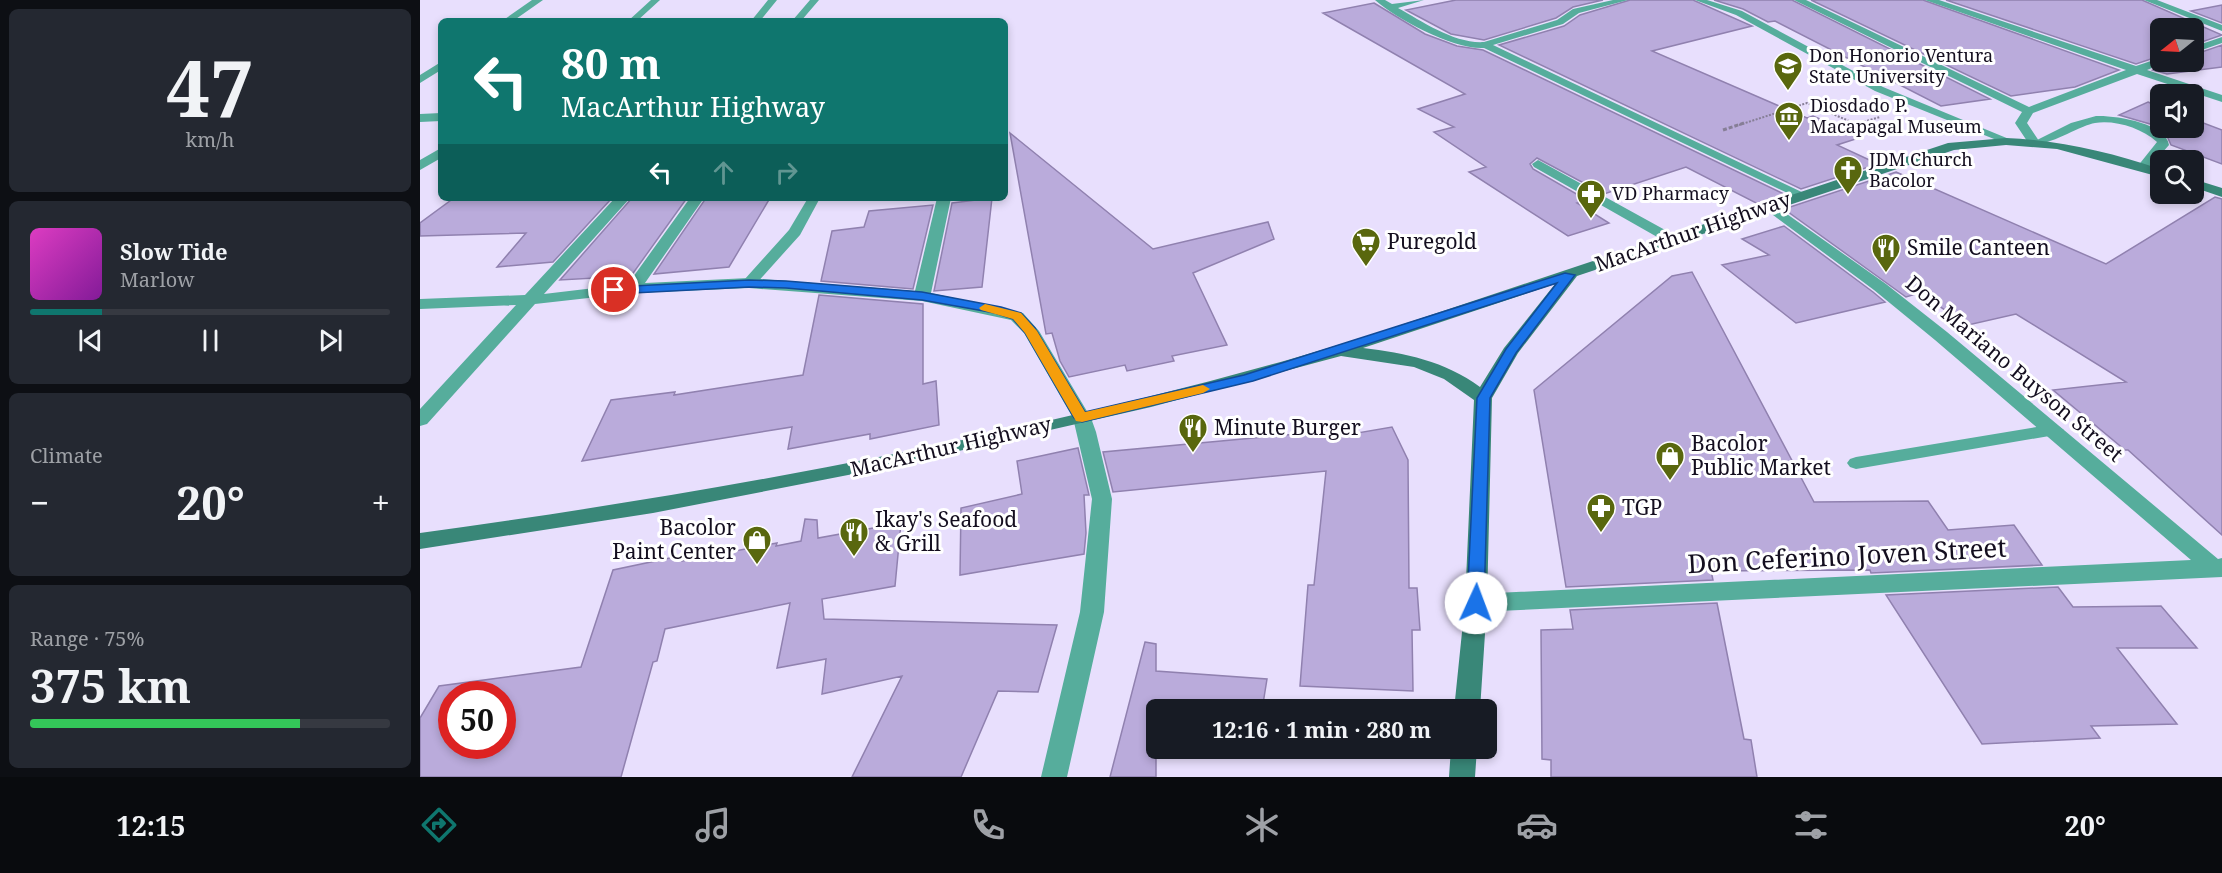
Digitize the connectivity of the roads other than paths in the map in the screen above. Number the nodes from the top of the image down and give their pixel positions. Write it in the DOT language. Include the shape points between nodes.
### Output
graph roads {
  1 [pos="538,0"];
  2 [pos="656,0"];
  3 [pos="773,0"];
  4 [pos="815,0"];
  5 [pos="1379,0"];
  6 [pos="1420,0"];
  7 [pos="1624,0"];
  8 [pos="1699,0"];
  9 [pos="1799,0"];
  10 [pos="1930,0"];
  11 [pos="2149,0"];
  12 [pos="1389,7"];
  13 [pos="511,18"];
  14 [pos="635,18"];
  15 [pos="758,18"];
  16 [pos="799,18"];
  17 [pos="2222,28"];
  18 [pos="2222,40"];
  19 [pos="1485,45"];
  20 [pos="2204,46"];
  21 [pos="2150,65"];
  22 [pos="438,67"];
  23 [pos="2135,70"];
  24 [pos="420,80"];
  25 [pos="2222,99"];
  26 [pos="2029,111"];
  27 [pos="438,117"];
  28 [pos="420,118"];
  29 [pos="2003,140"];
  30 [pos="2036,142"];
  31 [pos="438,154"];
  32 [pos="1538,164"];
  33 [pos="420,166"];
  34 [pos="2143,167"];
  35 [pos="2150,169"];
  36 [pos="2204,187"];
  37 [pos="2222,193"];
  38 [pos="1802,195"];
  39 [pos="620,201"];
  40 [pos="695,201"];
  41 [pos="812,201"];
  42 [pos="943,201"];
  43 [pos="1770,206"];
  44 [pos="1671,239"];
  45 [pos="1570,275"];
  46 [pos="749,283"];
  47 [pos="633,288"];
  48 [pos="922,296"];
  49 [pos="530,300"];
  50 [pos="420,304"];
  51 [pos="1338,351"];
  52 [pos="1484,398"];
  53 [pos="1082,418"];
  54 [pos="420,420"];
  55 [pos="2055,430"];
  56 [pos="1856,463"];
  57 [pos="420,541"];
  58 [pos="2219,570"];
  59 [pos="1476,603"];
  60 [pos="1468,699"];
  61 [pos="1463,759"];
  62 [pos="1054,777"];
  63 [pos="1462,777"];
  1 -- 13 [label="street"];
  2 -- 14 [label="lane"];
  3 -- 15 [label="lane"];
  4 -- 16 [label="lane"];
  5 -- 12 [label="lane"];
  6 -- 12 [label="lane"];
  7 -- 19 [label="lane" via="1576,11 1560,22"];
  8 -- 29 [label="lane" via="1740,13 1879,89"];
  9 -- 26 [label="street"];
  10 -- 23 [label="street"];
  11 -- 17 [label="street"];
  12 -- 19 [label="lane" via="1471,46"];
  18 -- 20 [label="street"];
  19 -- 38 [label="lane"];
  21 -- 23 [label="street"];
  22 -- 24 [label="street"];
  23 -- 25 [label="street"];
  23 -- 26 [label="street"];
  26 -- 30 [label="street" via="2021,123"];
  27 -- 28 [label="street"];
  29 -- 30 [label="main road, MacArthur Highway"];
  29 -- 38 [label="main road, MacArthur Highway" via="1952,146"];
  30 -- 34 [label="main road, MacArthur Highway"];
  30 -- 34 [label="lane" via="2088,120 2128,124 2163,141"];
  31 -- 33 [label="street"];
  32 -- 44 [label="lane"];
  34 -- 35 [label="main road, MacArthur Highway"];
  36 -- 37 [label="main road"];
  38 -- 43 [label="main road, MacArthur Highway"];
  39 -- 49 [label="street"];
  40 -- 47 [label="street"];
  41 -- 46 [label="lane" via="795,232"];
  42 -- 48 [label="street"];
  43 -- 44 [label="main road, MacArthur Highway"];
  43 -- 55 [label="street, Don Mariano Buyson Street" via="1880,287"];
  44 -- 45 [label="main road, MacArthur Highway"];
  45 -- 51 [label="main road, MacArthur Highway"];
  45 -- 52 [label="main road" via="1510,352"];
  46 -- 47 [label="street"];
  46 -- 48 [label="street"];
  47 -- 49 [label="street"];
  48 -- 53 [label="street" via="1017,316"];
  49 -- 50 [label="street"];
  49 -- 54 [label="street"];
  51 -- 52 [label="main road" via="1421,361 1459,378"];
  51 -- 53 [label="main road, MacArthur Highway" via="1248,378"];
  52 -- 59 [label="main road"];
  53 -- 57 [label="main road, MacArthur Highway" via="890,462 697,499"];
  53 -- 62 [label="street" via="1102,499 1092,612"];
  55 -- 56 [label="lane"];
  55 -- 58 [label="street, Don Mariano Buyson Street"];
  58 -- 59 [label="street, Don Ceferino Joven Street"];
  59 -- 60 [label="main road"];
  61 -- 63 [label="main road"];
}
